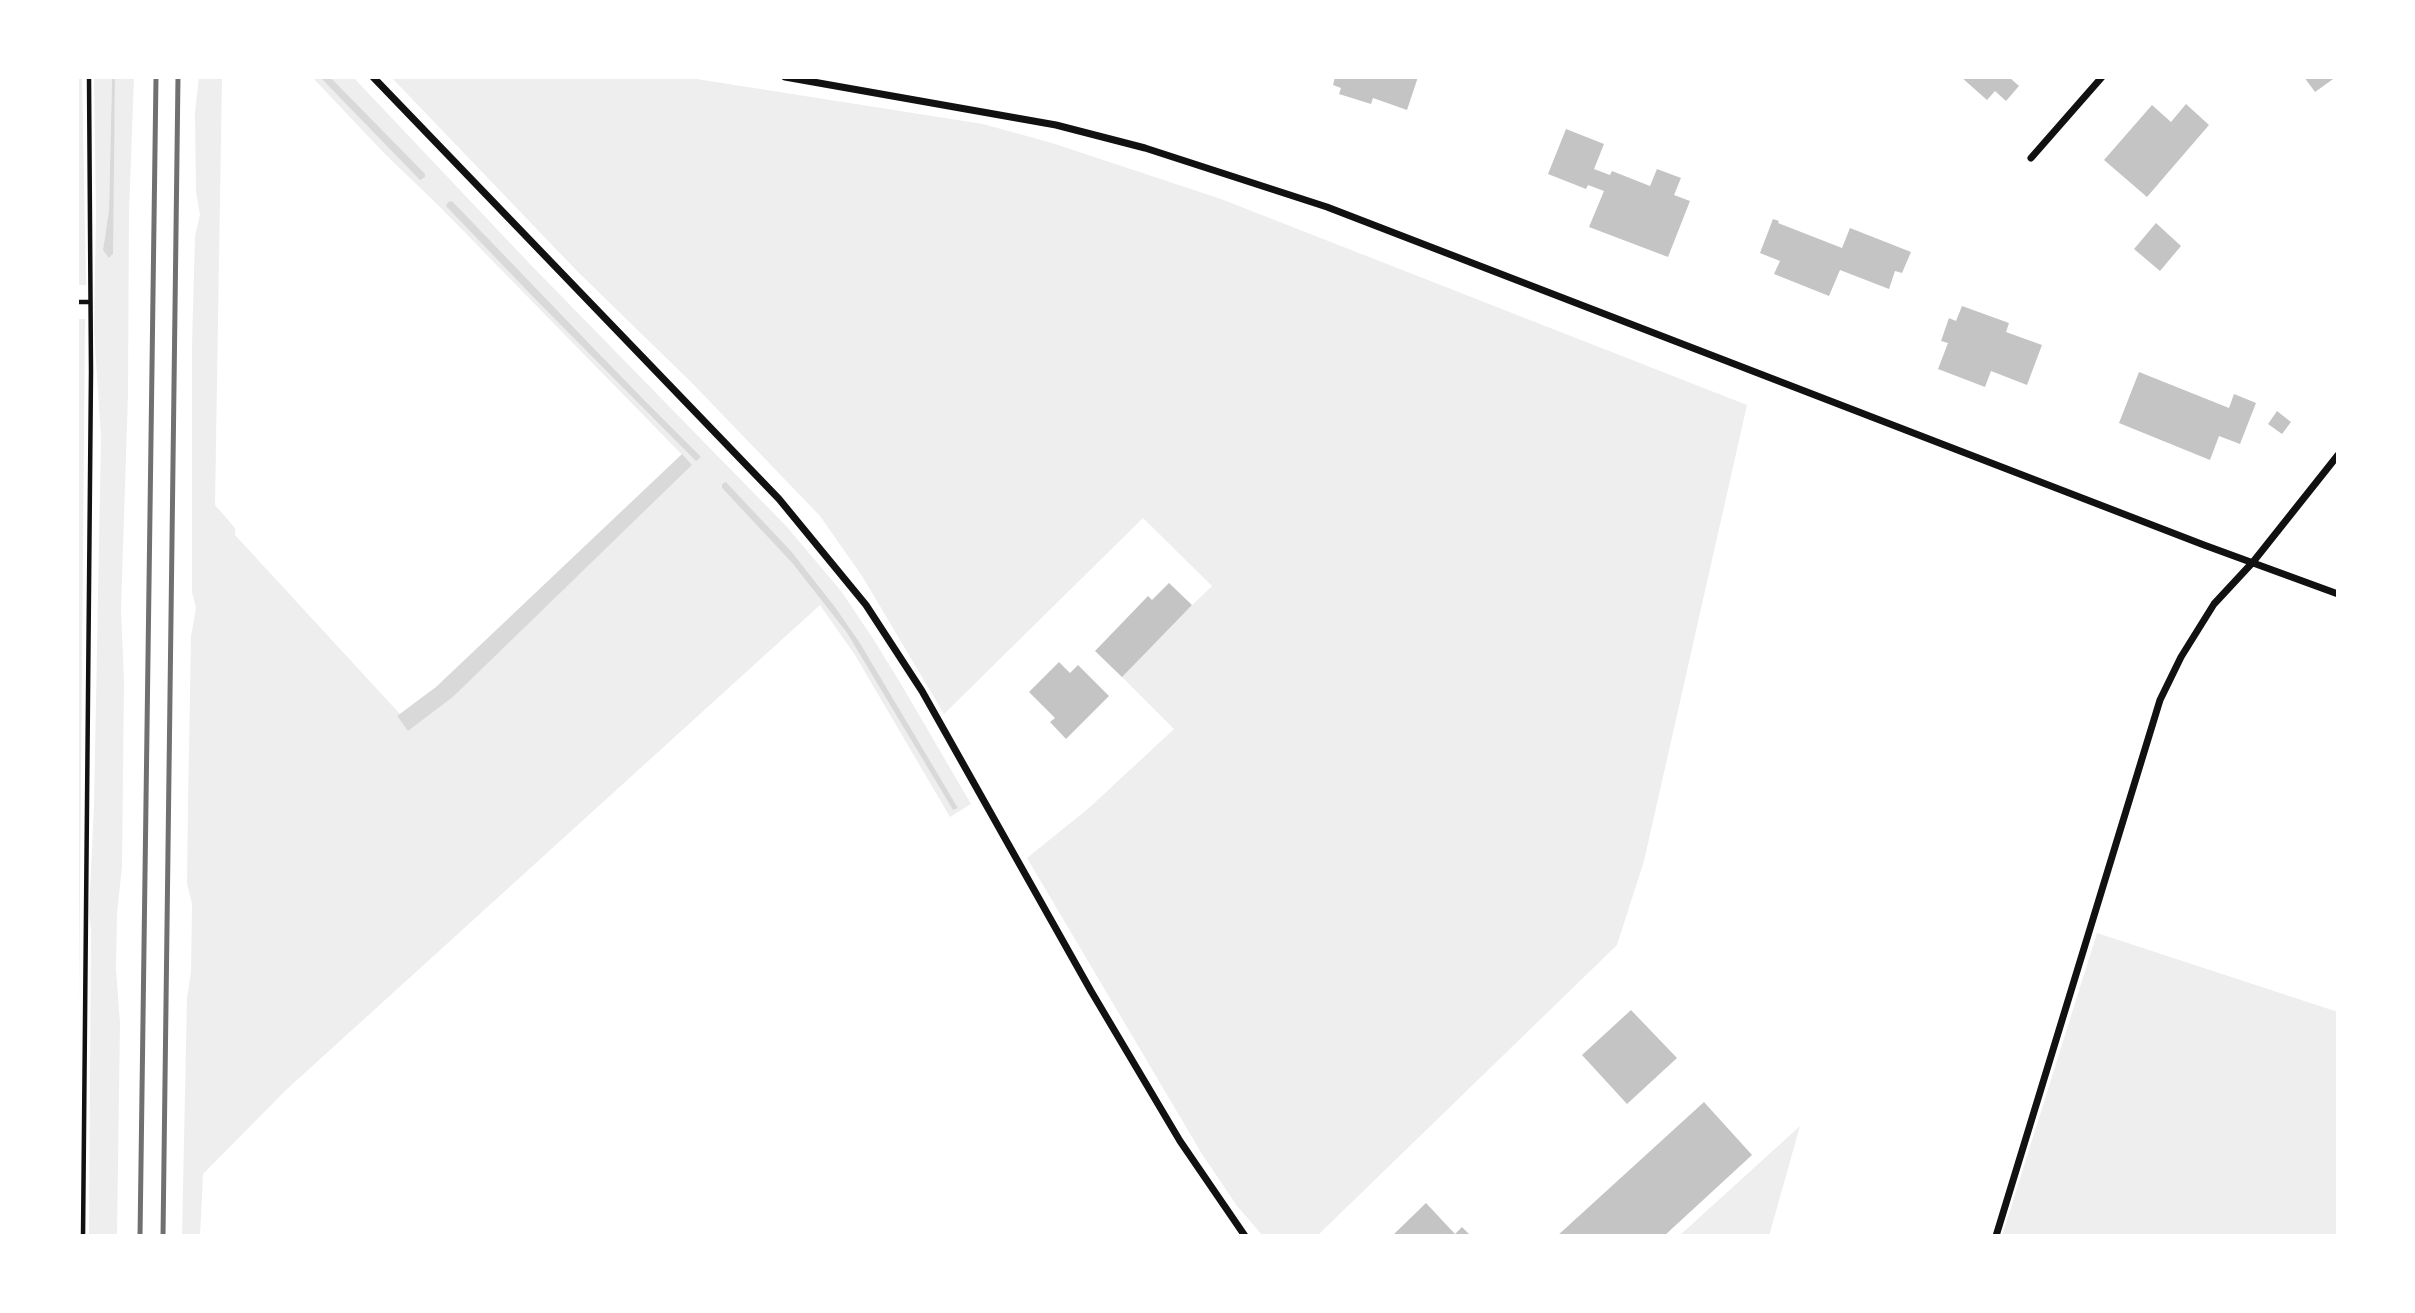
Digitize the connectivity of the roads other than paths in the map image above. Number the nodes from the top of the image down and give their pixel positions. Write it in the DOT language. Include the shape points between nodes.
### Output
graph roads {
  1 [pos="373,77"];
  2 [pos="785,77"];
  3 [pos="2102,77"];
  4 [pos="2031,158"];
  5 [pos="2338,455"];
  6 [pos="2253,562"];
  7 [pos="2338,594"];
  8 [pos="1245,1236"];
  9 [pos="1996,1236"];
  1 -- 8 [label="street" via="779,499 866,605 922,691 1180,1141"];
  2 -- 6 [label="street" via="1056,125 1301,198"];
  3 -- 4 [label="street"];
  5 -- 6 [label="street"];
  6 -- 7 [label="street"];
  6 -- 9 [label="street" via="2214,604 2160,699"];
}
